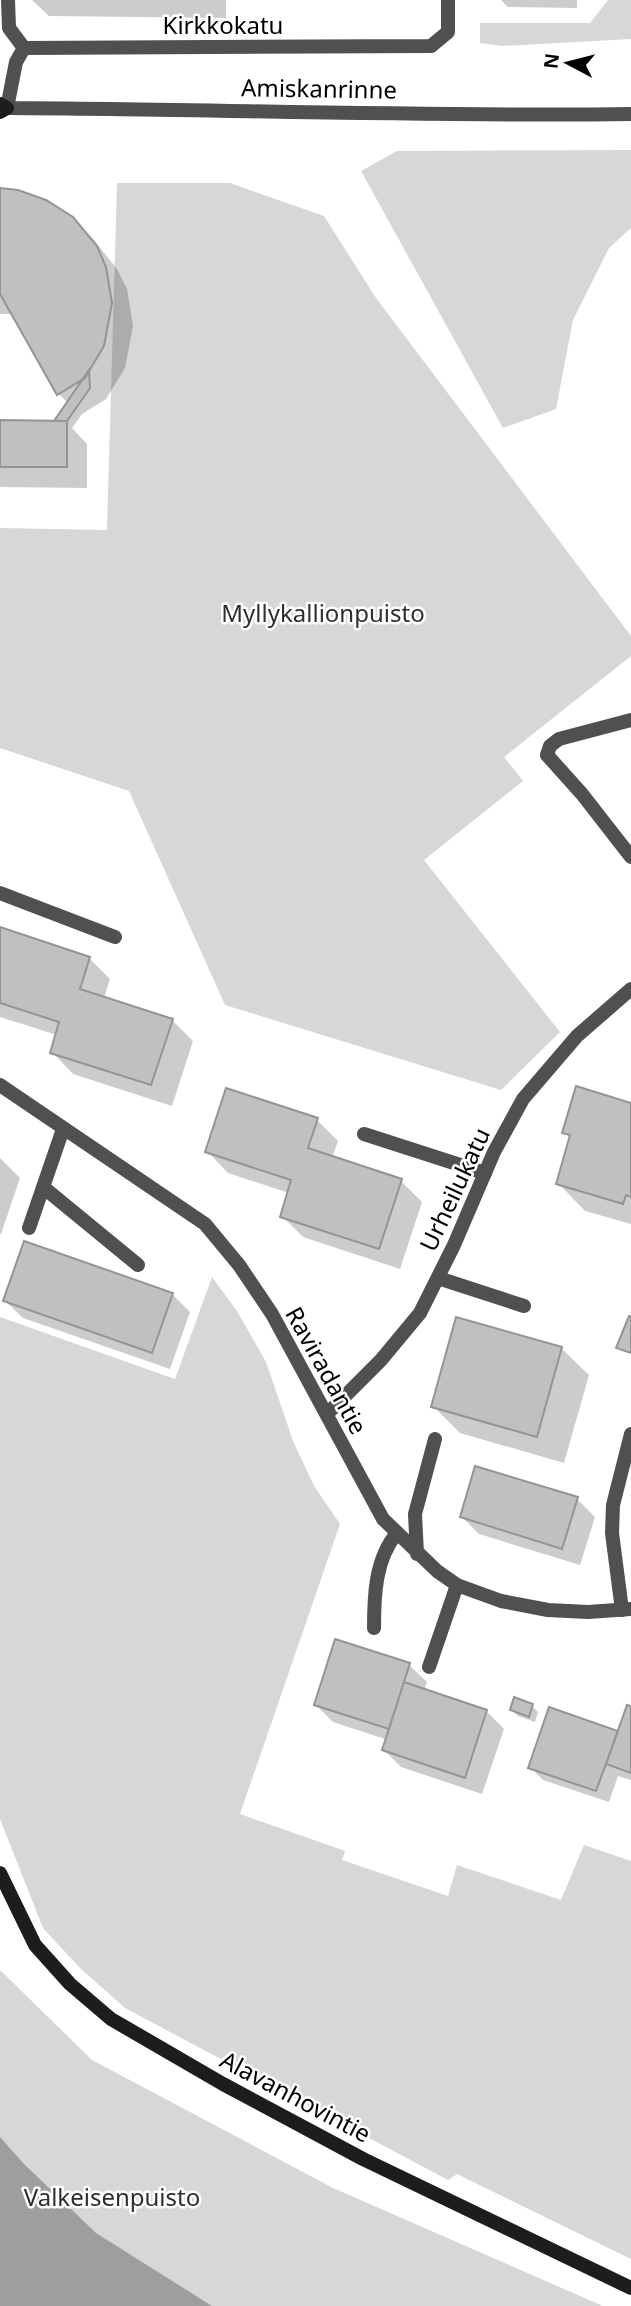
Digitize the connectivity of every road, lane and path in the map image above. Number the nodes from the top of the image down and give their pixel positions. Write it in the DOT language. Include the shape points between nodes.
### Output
graph roads {
  1 [pos="8,0"];
  2 [pos="448,0"];
  3 [pos="24,48"];
  4 [pos="2,108"];
  5 [pos="631,114"];
  6 [pos="631,720"];
  7 [pos="631,857"];
  8 [pos="0,893"];
  9 [pos="115,937"];
  10 [pos="631,989"];
  11 [pos="0,1086"];
  12 [pos="63,1129"];
  13 [pos="364,1134"];
  14 [pos="485,1173"];
  15 [pos="43,1187"];
  16 [pos="29,1228"];
  17 [pos="138,1265"];
  18 [pos="438,1278"];
  19 [pos="524,1306"];
  20 [pos="327,1414"];
  21 [pos="631,1434"];
  22 [pos="435,1439"];
  23 [pos="397,1533"];
  24 [pos="417,1554"];
  25 [pos="457,1585"];
  26 [pos="627,1610"];
  27 [pos="374,1628"];
  28 [pos="429,1667"];
  29 [pos="0,1873"];
  30 [pos="631,2288"];
  1 -- 3 [label="street" via="9,28"];
  2 -- 3 [label="street, Kirkkokatu" via="448,32 431,46"];
  3 -- 4 [label="street"];
  4 -- 5 [label="street, Amiskanrinne"];
  6 -- 7 [label="street" via="559,739 547,755"];
  8 -- 9 [label="street"];
  10 -- 14 [label="street, Urheilukatu" via="577,1036 523,1099"];
  11 -- 12 [label="street, Raviradantie"];
  12 -- 15 [label="street"];
  12 -- 20 [label="street, Raviradantie" via="205,1223 272,1314"];
  13 -- 14 [label="street"];
  14 -- 18 [label="street, Urheilukatu"];
  15 -- 16 [label="street"];
  15 -- 17 [label="street"];
  18 -- 19 [label="street"];
  18 -- 20 [label="street, Urheilukatu" via="420,1313"];
  20 -- 23 [label="street, Raviradantie" via="383,1519"];
  21 -- 26 [label="street" via="613,1504 612,1532"];
  22 -- 24 [label="street" via="415,1514"];
  23 -- 24 [label="street, Raviradantie"];
  23 -- 27 [label="street" via="389,1542 373,1588"];
  24 -- 25 [label="street, Raviradantie"];
  25 -- 26 [label="street, Raviradantie" via="501,1601 548,1610"];
  25 -- 28 [label="street"];
  29 -- 30 [label="main road, Alavanhovintie" via="35,1945 69,1984 111,2019 363,2159"];
}
